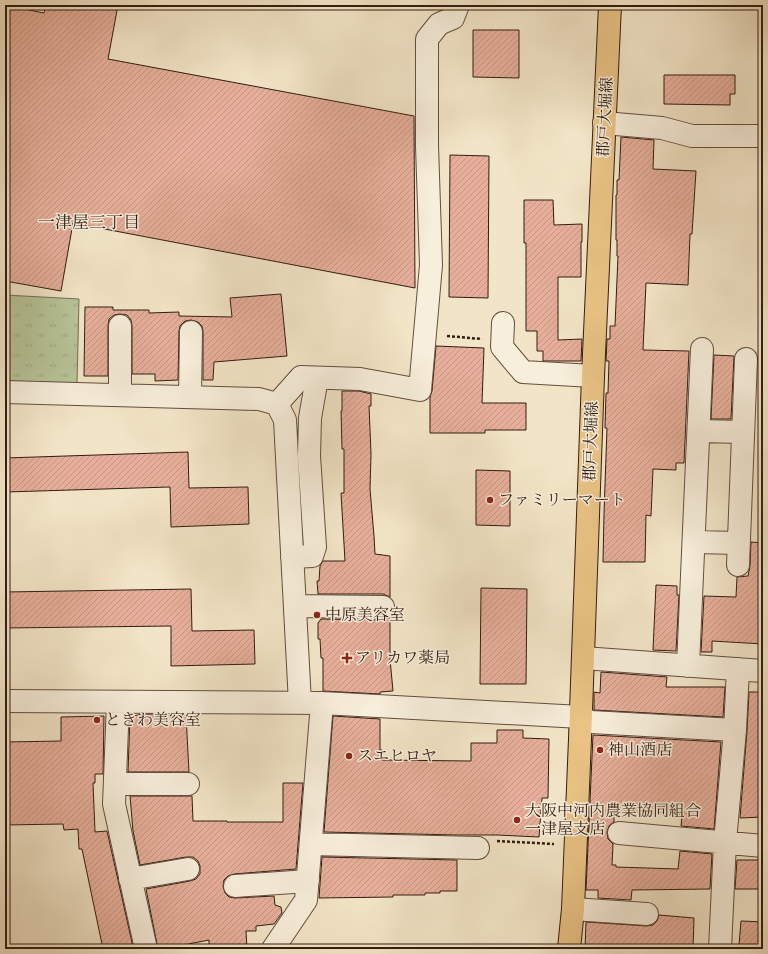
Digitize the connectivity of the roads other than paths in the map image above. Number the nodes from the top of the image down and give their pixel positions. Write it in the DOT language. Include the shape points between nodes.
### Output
graph roads {
  1 [pos="458,5"];
  2 [pos="610,5"];
  3 [pos="604,123"];
  4 [pos="763,136"];
  5 [pos="120,326"];
  6 [pos="502,331"];
  7 [pos="191,332"];
  8 [pos="702,349"];
  9 [pos="751,366"];
  10 [pos="593,376"];
  11 [pos="317,378"];
  12 [pos="5,392"];
  13 [pos="120,395"];
  14 [pos="190,397"];
  15 [pos="281,412"];
  16 [pos="310,418"];
  17 [pos="699,431"];
  18 [pos="743,432"];
  19 [pos="694,542"];
  20 [pos="739,543"];
  21 [pos="292,557"];
  22 [pos="738,564"];
  23 [pos="295,606"];
  24 [pos="383,608"];
  25 [pos="583,658"];
  26 [pos="688,666"];
  27 [pos="738,669"];
  28 [pos="763,671"];
  29 [pos="5,701"];
  30 [pos="118,702"];
  31 [pos="300,703"];
  32 [pos="322,703"];
  33 [pos="581,716"];
  34 [pos="735,730"];
  35 [pos="115,784"];
  36 [pos="188,784"];
  37 [pos="620,833"];
  38 [pos="725,842"];
  39 [pos="311,844"];
  40 [pos="763,846"];
  41 [pos="478,848"];
  42 [pos="188,869"];
  43 [pos="130,879"];
  44 [pos="308,882"];
  45 [pos="235,886"];
  46 [pos="573,909"];
  47 [pos="647,914"];
  48 [pos="146,949"];
  49 [pos="273,949"];
  50 [pos="570,949"];
  51 [pos="720,949"];
  1 -- 11 [label="street" via="453,18 439,24 427,39 431,265 420,390 360,379"];
  2 -- 3 [label="main road, 郡戸大堀線"];
  3 -- 4 [label="street" via="662,128 692,136"];
  3 -- 10 [label="main road, 郡戸大堀線"];
  5 -- 13 [label="street"];
  6 -- 10 [label="street" via="502,347 523,372"];
  7 -- 14 [label="street"];
  8 -- 17 [label="street"];
  9 -- 18 [label="street"];
  10 -- 25 [label="main road, 郡戸大堀線"];
  11 -- 15 [label="street" via="301,377"];
  11 -- 16 [label="street"];
  12 -- 13 [label="street"];
  13 -- 14 [label="street"];
  14 -- 15 [label="street" via="259,399"];
  15 -- 16 [label="street"];
  15 -- 21 [label="street"];
  16 -- 21 [label="street" via="309,456 315,547 312,556"];
  17 -- 18 [label="street"];
  17 -- 19 [label="street"];
  18 -- 20 [label="street"];
  19 -- 20 [label="street"];
  19 -- 26 [label="street"];
  20 -- 22 [label="street"];
  21 -- 23 [label="street"];
  23 -- 24 [label="street"];
  23 -- 31 [label="street"];
  25 -- 26 [label="street"];
  25 -- 33 [label="main road, 郡戸大堀線"];
  26 -- 27 [label="street"];
  27 -- 28 [label="street"];
  27 -- 34 [label="street"];
  29 -- 30 [label="street"];
  30 -- 31 [label="street"];
  30 -- 35 [label="street"];
  31 -- 32 [label="street"];
  32 -- 33 [label="street"];
  32 -- 39 [label="street"];
  33 -- 34 [label="street" via="591,722"];
  33 -- 46 [label="main road, 郡戸大堀線"];
  34 -- 38 [label="street"];
  35 -- 36 [label="street"];
  35 -- 43 [label="street" via="114,804"];
  37 -- 38 [label="street"];
  38 -- 40 [label="street"];
  38 -- 51 [label="street"];
  39 -- 41 [label="street"];
  39 -- 44 [label="street"];
  42 -- 43 [label="street"];
  43 -- 48 [label="street"];
  44 -- 45 [label="street"];
  44 -- 49 [label="street" via="306,900"];
  46 -- 47 [label="street"];
  46 -- 50 [label="main road, 郡戸大堀線"];
}
